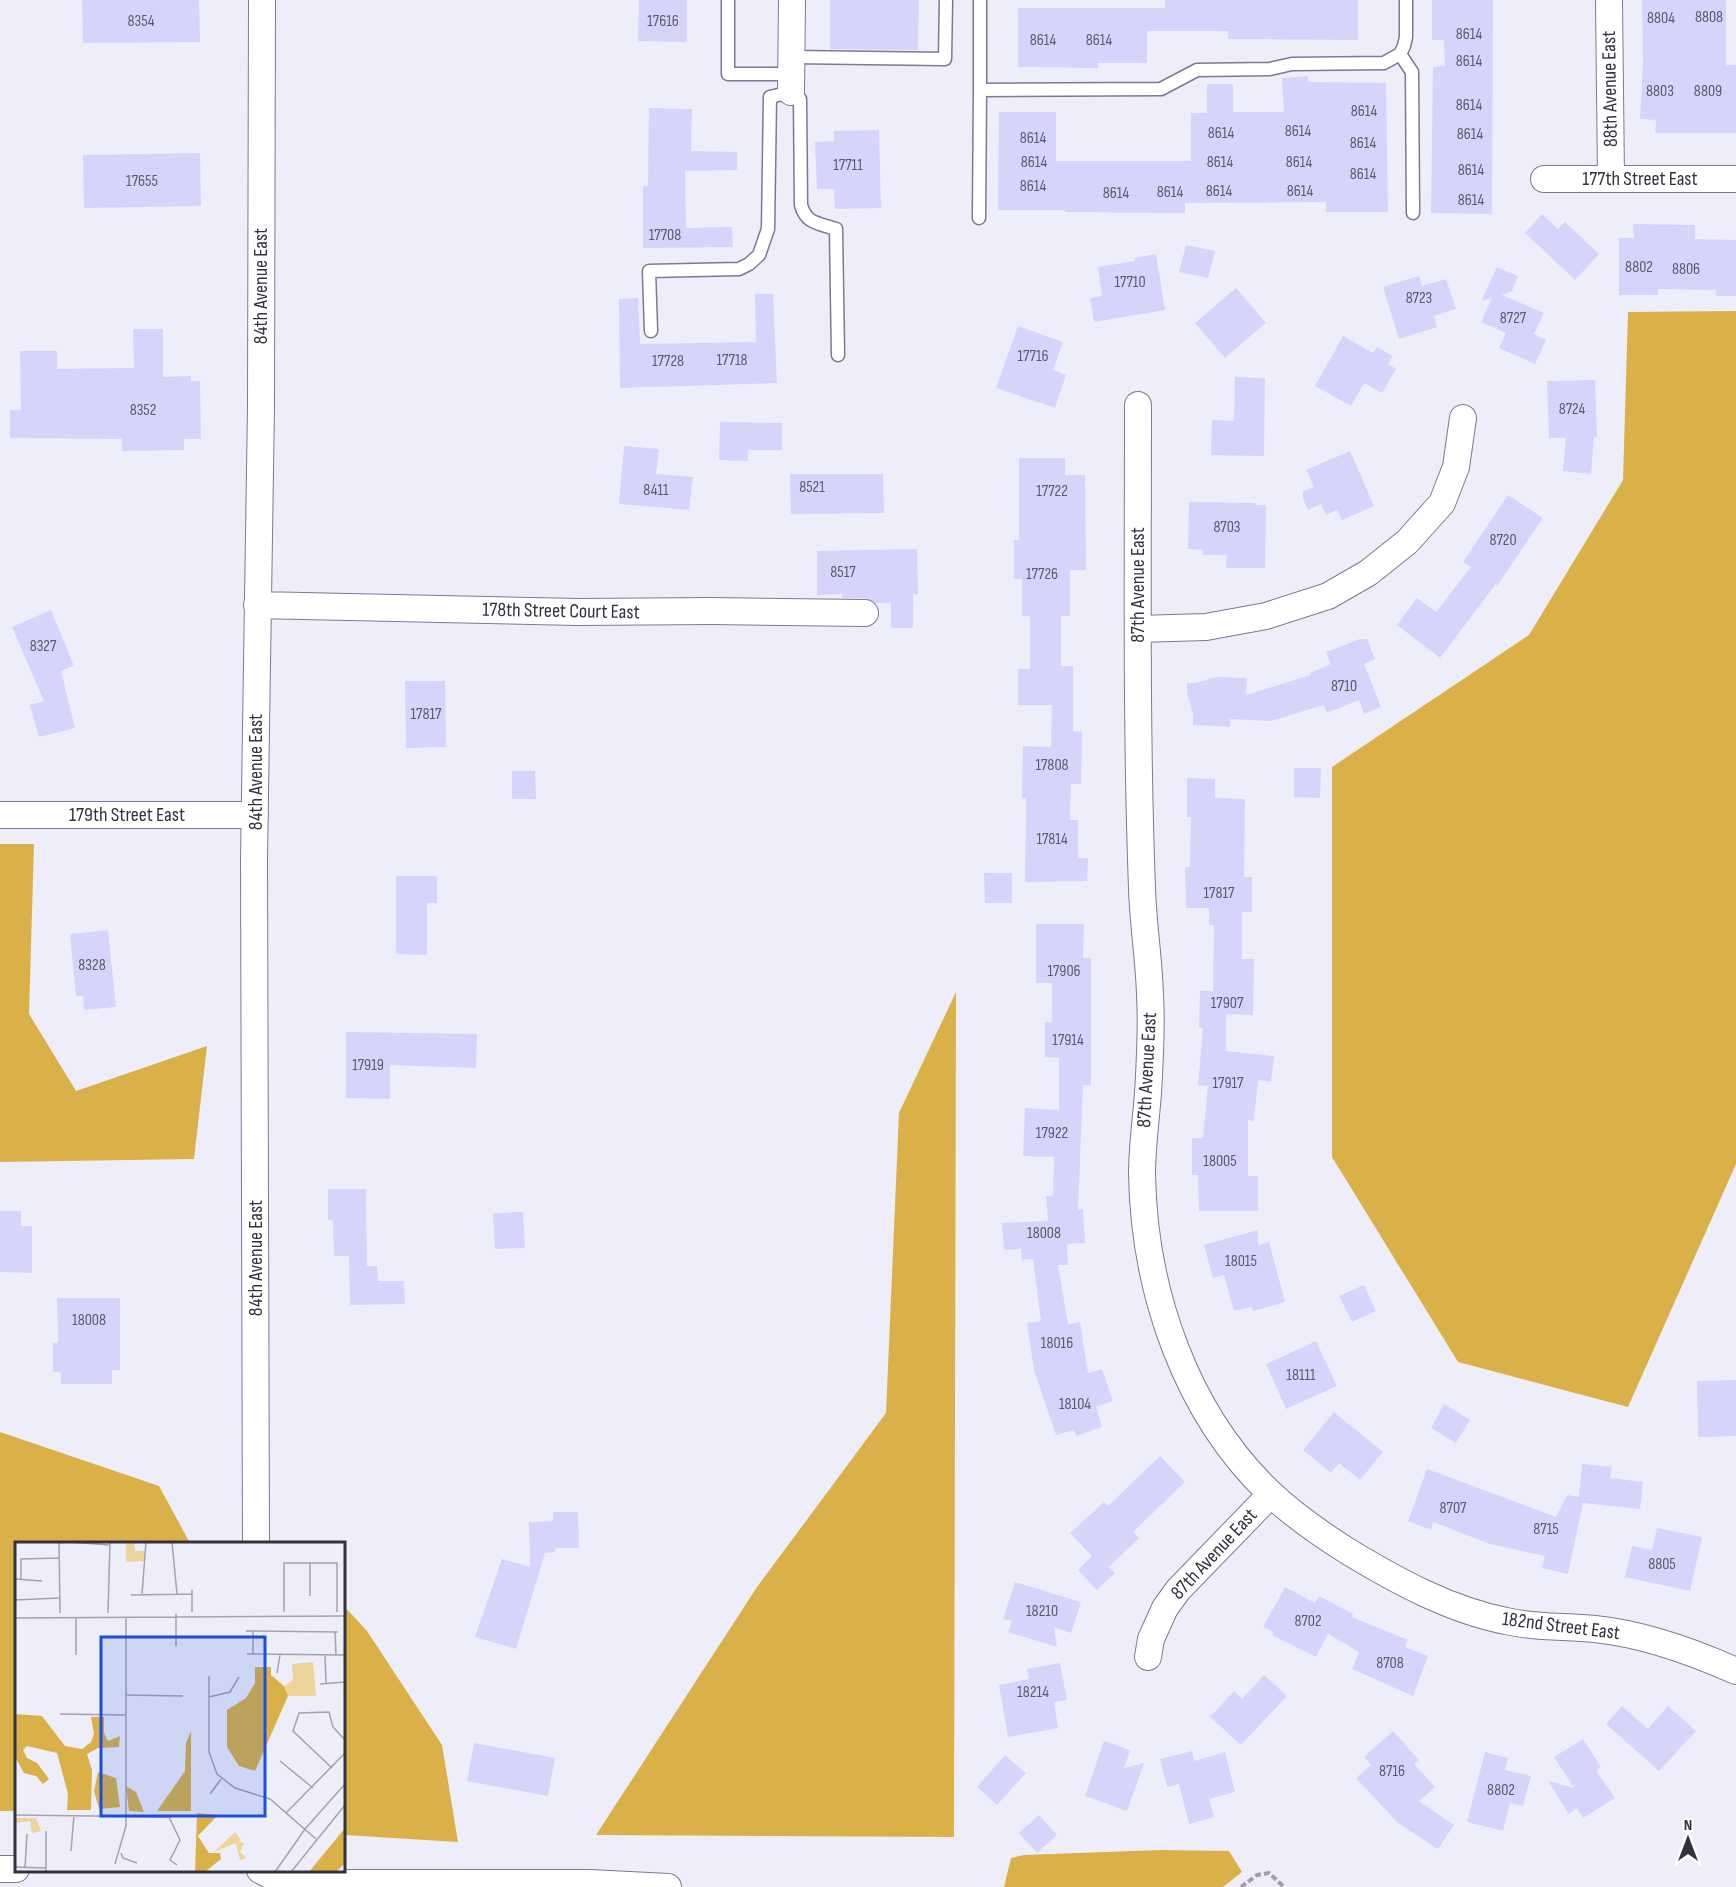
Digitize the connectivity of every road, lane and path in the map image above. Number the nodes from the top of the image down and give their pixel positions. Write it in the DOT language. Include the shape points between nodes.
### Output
graph roads {
  1 [pos="262,0"];
  2 [pos="728,0"];
  3 [pos="792,0"];
  4 [pos="946,0"];
  5 [pos="980,0"];
  6 [pos="1406,0"];
  7 [pos="1609,0"];
  8 [pos="1400,54"];
  9 [pos="792,75"];
  10 [pos="980,90"];
  11 [pos="1611,178"];
  12 [pos="1544,179"];
  13 [pos="1736,179"];
  14 [pos="1413,213"];
  15 [pos="979,218"];
  16 [pos="651,331"];
  17 [pos="838,355"];
  18 [pos="1138,405"];
  19 [pos="1462,418"];
  20 [pos="257,605"];
  21 [pos="866,614"];
  22 [pos="1138,629"];
  23 [pos="0,815"];
  24 [pos="255,815"];
  25 [pos="1271,1494"];
  26 [pos="256,1542"];
  27 [pos="1148,1657"];
  28 [pos="1736,1671"];
  29 [pos="258,1872"];
  30 [pos="262,1872"];
  31 [pos="261,1887"];
  32 [pos="668,1887"];
  33 [pos="1241,1887"];
  34 [pos="1284,1887"];
  1 -- 20 [label="street, 84th Avenue East"];
  2 -- 9 [label="lane" via="728,74"];
  3 -- 9 [label="street"];
  4 -- 9 [label="lane" via="945,59"];
  5 -- 10 [label="lane"];
  6 -- 8 [label="lane" via="1406,37"];
  7 -- 11 [label="street, 88th Avenue East"];
  8 -- 10 [label="lane" via="1373,64 1292,63 1270,69 1197,70 1161,89"];
  8 -- 14 [label="lane" via="1412,72"];
  9 -- 16 [label="lane" via="770,97 768,229 759,255 739,268 649,271"];
  9 -- 17 [label="lane" via="800,99 801,205 811,221 836,229"];
  10 -- 15 [label="lane"];
  11 -- 12 [label="street, 177th Street East"];
  11 -- 13 [label="street, 177th Street East"];
  18 -- 22 [label="street, 87th Avenue East"];
  19 -- 22 [label="street" via="1456,467 1442,503 1407,542 1368,573 1328,596 1266,616 1206,627"];
  20 -- 21 [label="street, 178th Street Court East"];
  20 -- 24 [label="street, 84th Avenue East"];
  22 -- 25 [label="street, 87th Avenue East" via="1141,885 1151,1027 1142,1172 1149,1252 1172,1340 1192,1385 1225,1438"];
  23 -- 24 [label="street, 179th Street East"];
  24 -- 26 [label="street, 84th Avenue East"];
  25 -- 27 [label="street, 87th Avenue East" via="1171,1599 1155,1626"];
  25 -- 28 [label="street, 182nd Street East" via="1345,1549 1414,1588 1465,1609 1509,1622 1625,1634 1669,1645"];
  29 -- 31 [label="street"];
  30 -- 32 [label="street" via="284,1883 591,1883"];
  33 -- 34 [label="path" via="1257,1875 1269,1873"];
}
